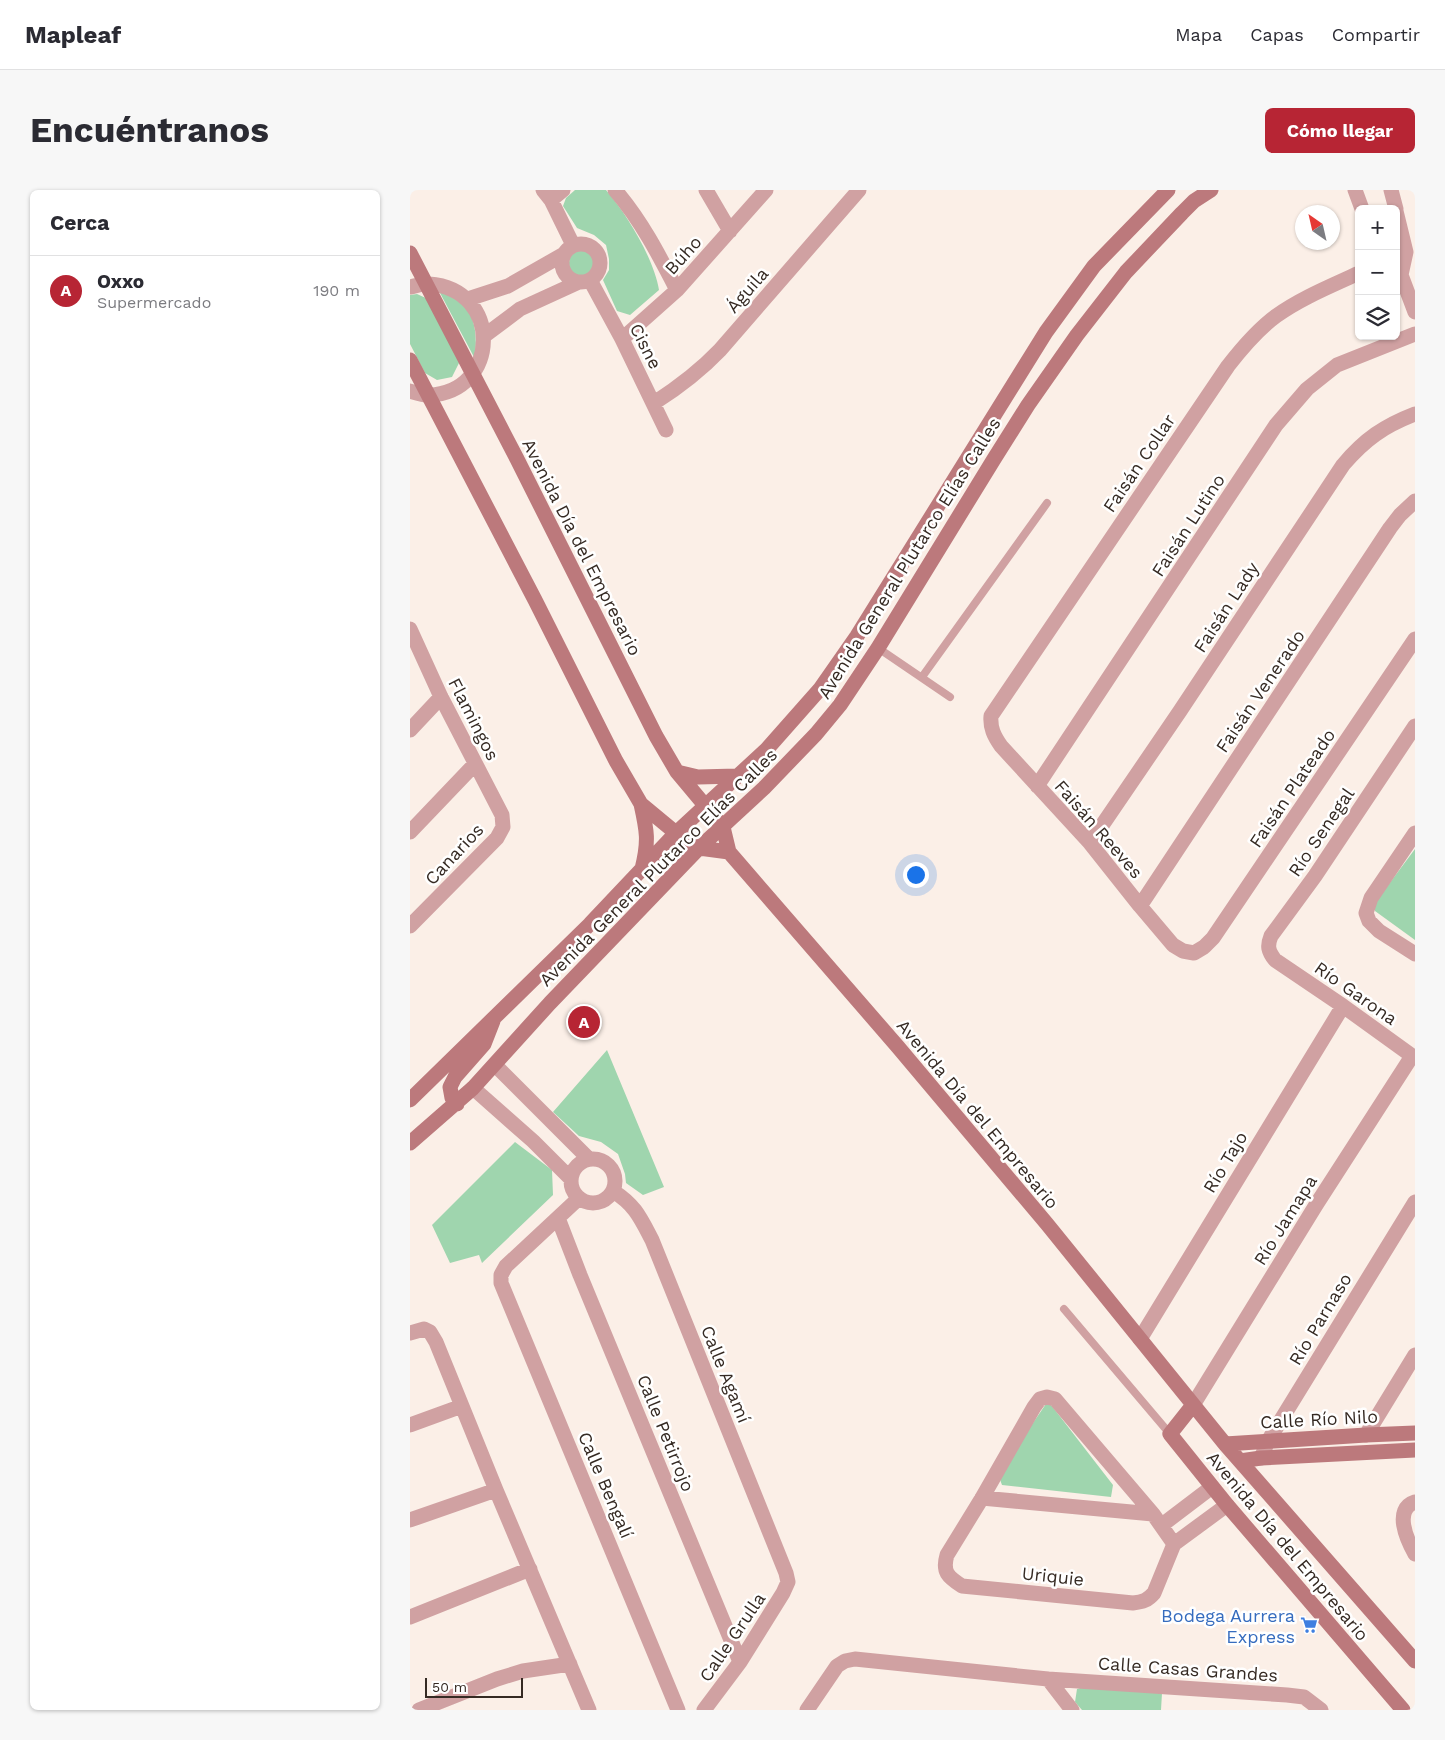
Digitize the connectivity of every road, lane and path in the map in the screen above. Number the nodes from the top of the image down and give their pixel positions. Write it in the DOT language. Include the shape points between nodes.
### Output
graph roads {
  1 [pos="563,190"];
  2 [pos="615,190"];
  3 [pos="706,190"];
  4 [pos="766,190"];
  5 [pos="859,190"];
  6 [pos="1168,190"];
  7 [pos="1210,190"];
  8 [pos="1355,190"];
  9 [pos="1391,190"];
  10 [pos="547,195"];
  11 [pos="1361,205"];
  12 [pos="1395,205"];
  13 [pos="1400,227"];
  14 [pos="730,231"];
  15 [pos="569,249"];
  16 [pos="410,252"];
  17 [pos="1406,252"];
  18 [pos="1400,268"];
  19 [pos="1355,275"];
  20 [pos="1400,278"];
  21 [pos="585,281"];
  22 [pos="427,283"];
  23 [pos="508,286"];
  24 [pos="410,287"];
  25 [pos="677,290"];
  26 [pos="468,299"];
  27 [pos="520,309"];
  28 [pos="1415,312"];
  29 [pos="1415,334"];
  30 [pos="484,336"];
  31 [pos="622,339"];
  32 [pos="410,360"];
  33 [pos="473,373"];
  34 [pos="410,391"];
  35 [pos="428,395"];
  36 [pos="654,403"];
  37 [pos="1415,414"];
  38 [pos="666,430"];
  39 [pos="984,431"];
  40 [pos="994,459"];
  41 [pos="1415,501"];
  42 [pos="1046,503"];
  43 [pos="410,629"];
  44 [pos="1415,639"];
  45 [pos="878,648"];
  46 [pos="922,677"];
  47 [pos="441,697"];
  48 [pos="950,697"];
  49 [pos="991,716"];
  50 [pos="1415,726"];
  51 [pos="410,730"];
  52 [pos="475,764"];
  53 [pos="677,772"];
  54 [pos="738,776"];
  55 [pos="1037,786"];
  56 [pos="641,804"];
  57 [pos="705,807"];
  58 [pos="503,827"];
  59 [pos="723,827"];
  60 [pos="410,832"];
  61 [pos="676,833"];
  62 [pos="1415,834"];
  63 [pos="1090,843"];
  64 [pos="699,848"];
  65 [pos="729,852"];
  66 [pos="642,870"];
  67 [pos="1140,906"];
  68 [pos="410,926"];
  69 [pos="1194,953"];
  70 [pos="1415,954"];
  71 [pos="1275,960"];
  72 [pos="1343,1006"];
  73 [pos="494,1017"];
  74 [pos="1414,1057"];
  75 [pos="495,1065"];
  76 [pos="473,1088"];
  77 [pos="526,1096"];
  78 [pos="410,1100"];
  79 [pos="456,1104"];
  80 [pos="507,1116"];
  81 [pos="410,1143"];
  82 [pos="589,1159"];
  83 [pos="570,1178"];
  84 [pos="613,1191"];
  85 [pos="578,1199"];
  86 [pos="1415,1202"];
  87 [pos="558,1218"];
  88 [pos="1064,1309"];
  89 [pos="417,1331"];
  90 [pos="1140,1339"];
  91 [pos="1415,1355"];
  92 [pos="1193,1405"];
  93 [pos="462,1406"];
  94 [pos="410,1425"];
  95 [pos="1170,1434"];
  96 [pos="1366,1434"];
  97 [pos="1415,1434"];
  98 [pos="1268,1441"];
  99 [pos="1225,1444"];
  100 [pos="1415,1450"];
  101 [pos="1261,1458"];
  102 [pos="1240,1461"];
  103 [pos="1212,1486"];
  104 [pos="496,1490"];
  105 [pos="982,1498"];
  106 [pos="1415,1502"];
  107 [pos="1228,1505"];
  108 [pos="410,1520"];
  109 [pos="1158,1520"];
  110 [pos="1174,1544"];
  111 [pos="1415,1554"];
  112 [pos="530,1569"];
  113 [pos="788,1582"];
  114 [pos="410,1617"];
  115 [pos="1415,1661"];
  116 [pos="740,1662"];
  117 [pos="570,1664"];
  118 [pos="1048,1679"];
  119 [pos="419,1710"];
  120 [pos="589,1710"];
  121 [pos="678,1710"];
  122 [pos="704,1710"];
  123 [pos="807,1710"];
  124 [pos="1072,1710"];
  125 [pos="1321,1710"];
  126 [pos="1403,1710"];
  1 -- 10 [label="street"];
  2 -- 25 [label="street" via="651,240"];
  3 -- 14 [label="street"];
  4 -- 14 [label="street, Búho"];
  5 -- 36 [label="street, Águila" via="720,350 697,373"];
  6 -- 39 [label="street, Avenida General Plutarco Elías Calles" via="1094,266 1046,332"];
  7 -- 40 [label="street, Avenida General Plutarco Elías Calles" via="1182,213 1114,287 1028,405"];
  8 -- 11 [label="street"];
  9 -- 12 [label="street"];
  10 -- 15 [label="street"];
  13 -- 17 [label="street"];
  14 -- 25 [label="street, Búho"];
  15 -- 21 [label="street" via="562,260 565,274 573,281"];
  15 -- 21 [label="street" via="579,243 590,245 599,255 599,272"];
  15 -- 23 [label="street"];
  16 -- 22 [label="street, Avenida Día del Empresario"];
  17 -- 18 [label="street"];
  19 -- 49 [label="street, Faisán Collar" via="1297,303 1244,345"];
  20 -- 28 [label="street"];
  21 -- 27 [label="street"];
  21 -- 31 [label="street, Cisne"];
  22 -- 24 [label="street"];
  22 -- 26 [label="street" via="449,287"];
  22 -- 33 [label="street, Avenida Día del Empresario"];
  23 -- 26 [label="street"];
  23 -- 27 [label="street"];
  25 -- 31 [label="street, Búho"];
  26 -- 30 [label="street" via="482,322"];
  27 -- 30 [label="street"];
  29 -- 55 [label="street, Faisán Lutino" via="1337,365 1289,408"];
  30 -- 33 [label="street" via="482,355"];
  31 -- 36 [label="street, Cisne"];
  32 -- 35 [label="street"];
  33 -- 35 [label="street" via="445,392"];
  33 -- 53 [label="street, Avenida Día del Empresario"];
  34 -- 35 [label="street"];
  35 -- 56 [label="street"];
  36 -- 38 [label="street, Cisne"];
  37 -- 63 [label="street, Faisán Lady" via="1392,423 1371,437 1343,465"];
  39 -- 40 [label="street" via="986,447"];
  39 -- 54 [label="street, Avenida General Plutarco Elías Calles" via="857,636 820,689 767,749"];
  40 -- 45 [label="street, Avenida General Plutarco Elías Calles"];
  41 -- 67 [label="street, Faisán Venerado" via="1390,528"];
  42 -- 46 [label="lane"];
  43 -- 47 [label="street, Flamingos"];
  44 -- 69 [label="street, Faisán Plateado" via="1212,938 1204,948"];
  45 -- 46 [label="lane"];
  45 -- 59 [label="street, Avenida General Plutarco Elías Calles" via="840,705 816,734"];
  46 -- 48 [label="lane"];
  47 -- 51 [label="street"];
  47 -- 52 [label="street, Flamingos"];
  49 -- 55 [label="street, Faisán Reeves" via="994,736"];
  50 -- 71 [label="street, Río Senegal" via="1271,936 1269,953"];
  52 -- 58 [label="street, Flamingos" via="502,815"];
  52 -- 60 [label="street"];
  53 -- 54 [label="street" via="698,777"];
  53 -- 57 [label="street, Avenida Día del Empresario"];
  54 -- 57 [label="street, Avenida General Plutarco Elías Calles"];
  55 -- 63 [label="street, Faisán Reeves"];
  56 -- 61 [label="street"];
  56 -- 66 [label="street" via="647,831"];
  57 -- 59 [label="street, Avenida Día del Empresario"];
  57 -- 61 [label="street, Avenida General Plutarco Elías Calles"];
  58 -- 68 [label="street, Canarios" via="497,838"];
  59 -- 64 [label="street, Avenida General Plutarco Elías Calles"];
  59 -- 65 [label="street, Avenida Día del Empresario"];
  61 -- 64 [label="street"];
  61 -- 66 [label="street, Avenida General Plutarco Elías Calles"];
  62 -- 70 [label="street" via="1371,898 1366,913 1379,931"];
  63 -- 67 [label="street, Faisán Reeves"];
  64 -- 65 [label="street"];
  64 -- 75 [label="street, Avenida General Plutarco Elías Calles"];
  65 -- 90 [label="street, Avenida Día del Empresario" via="898,1047"];
  66 -- 73 [label="street, Avenida General Plutarco Elías Calles"];
  67 -- 69 [label="street, Faisán Reeves" via="1174,945"];
  71 -- 72 [label="street, Río Garona"];
  72 -- 74 [label="street, Río Garona"];
  72 -- 90 [label="street, Río Tajo"];
  73 -- 78 [label="street, Avenida General Plutarco Elías Calles"];
  73 -- 79 [label="street" via="484,1044 450,1086"];
  74 -- 92 [label="street, Río Jamapa" via="1316,1205"];
  75 -- 76 [label="street, Avenida General Plutarco Elías Calles"];
  75 -- 77 [label="street"];
  76 -- 79 [label="street, Avenida General Plutarco Elías Calles"];
  76 -- 80 [label="street"];
  77 -- 80 [label="street"];
  77 -- 82 [label="street"];
  79 -- 81 [label="street, Avenida General Plutarco Elías Calles"];
  80 -- 83 [label="street"];
  82 -- 83 [label="street" via="576,1165"];
  82 -- 84 [label="street" via="599,1159 608,1164 615,1182"];
  83 -- 85 [label="street" via="571,1189"];
  84 -- 85 [label="street" via="604,1201 590,1204"];
  84 -- 113 [label="street, Calle Agamí" via="628,1201 652,1240"];
  85 -- 87 [label="street"];
  86 -- 98 [label="street, Río Parnaso"];
  87 -- 116 [label="street, Calle Petirrojo"];
  87 -- 121 [label="street, Calle Bengalí" via="506,1266 501,1283"];
  88 -- 95 [label="lane"];
  89 -- 93 [label="street" via="430,1332 436,1342"];
  90 -- 92 [label="street, Avenida Día del Empresario"];
  91 -- 96 [label="street"];
  92 -- 95 [label="street"];
  92 -- 99 [label="street, Avenida Día del Empresario"];
  93 -- 94 [label="street"];
  93 -- 104 [label="street"];
  95 -- 103 [label="street, Avenida Día del Empresario"];
  96 -- 97 [label="street, Calle Río Nilo"];
  96 -- 98 [label="street, Calle Río Nilo"];
  98 -- 99 [label="street, Calle Río Nilo"];
  98 -- 101 [label="street, Río Parnaso"];
  99 -- 102 [label="street, Avenida Día del Empresario"];
  100 -- 101 [label="street, Calle Río Nilo"];
  101 -- 102 [label="street, Calle Río Nilo"];
  102 -- 115 [label="street, Avenida Día del Empresario"];
  103 -- 107 [label="street, Avenida Día del Empresario"];
  103 -- 109 [label="street"];
  104 -- 108 [label="street"];
  104 -- 112 [label="street"];
  105 -- 109 [label="street"];
  105 -- 109 [label="street, Uriquie" via="1034,1407 1040,1399 1047,1397 1055,1399"];
  105 -- 110 [label="street, Uriquie" via="945,1562 946,1572 962,1586 1141,1602 1154,1592"];
  106 -- 111 [label="street" via="1406,1506 1403,1512"];
  107 -- 110 [label="street"];
  107 -- 126 [label="street, Avenida Día del Empresario"];
  109 -- 110 [label="street, Uriquie"];
  112 -- 114 [label="street"];
  112 -- 117 [label="street"];
  113 -- 116 [label="street, Calle Grulla"];
  116 -- 122 [label="street, Calle Grulla"];
  117 -- 119 [label="street" via="523,1671"];
  117 -- 120 [label="street"];
  118 -- 123 [label="street, Calle Casas Grandes" via="855,1659 837,1666"];
  118 -- 124 [label="street"];
  118 -- 125 [label="street, Calle Casas Grandes" via="1287,1695 1304,1697"];
}
